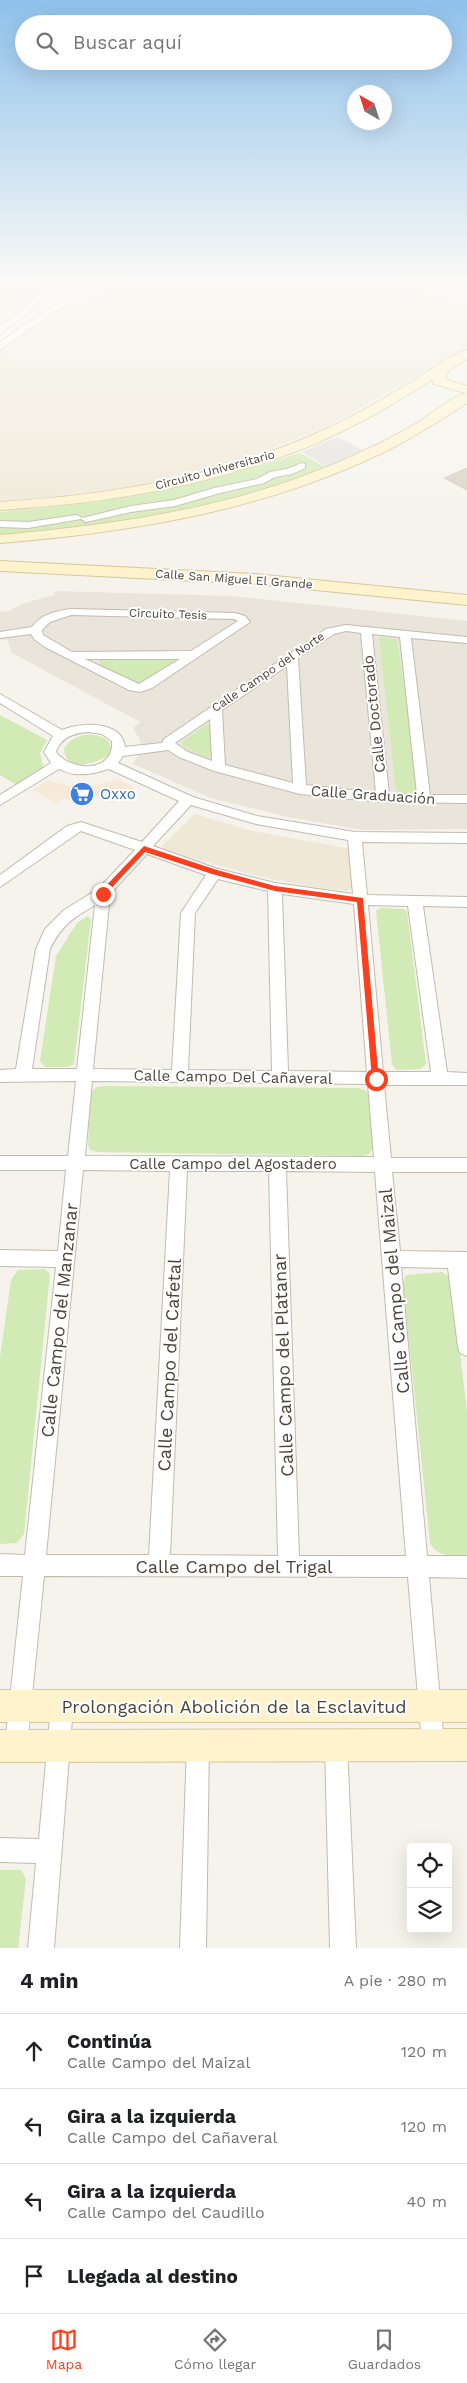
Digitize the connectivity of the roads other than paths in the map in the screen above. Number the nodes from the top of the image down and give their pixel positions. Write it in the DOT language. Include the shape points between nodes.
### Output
graph roads {
  1 [pos="432,375"];
  2 [pos="441,375"];
  3 [pos="467,390"];
  4 [pos="467,397"];
  5 [pos="302,466"];
  6 [pos="0,505"];
  7 [pos="84,523"];
  8 [pos="0,524"];
  9 [pos="0,539"];
  10 [pos="0,551"];
  11 [pos="0,566"];
  12 [pos="0,577"];
  13 [pos="467,600"];
  14 [pos="467,611"];
  15 [pos="36,630"];
  16 [pos="366,630"];
  17 [pos="405,634"];
  18 [pos="0,635"];
  19 [pos="467,640"];
  20 [pos="70,655"];
  21 [pos="195,655"];
  22 [pos="292,657"];
  23 [pos="0,698"];
  24 [pos="216,708"];
  25 [pos="61,735"];
  26 [pos="169,744"];
  27 [pos="119,747"];
  28 [pos="58,764"];
  29 [pos="109,764"];
  30 [pos="218,768"];
  31 [pos="300,790"];
  32 [pos="382,798"];
  33 [pos="188,800"];
  34 [pos="424,800"];
  35 [pos="467,800"];
  36 [pos="0,801"];
  37 [pos="355,837"];
  38 [pos="467,838"];
  39 [pos="144,848"];
  40 [pos="215,873"];
  41 [pos="0,882"];
  42 [pos="275,888"];
  43 [pos="103,894"];
  44 [pos="360,900"];
  45 [pos="414,902"];
  46 [pos="467,902"];
  47 [pos="84,1075"];
  48 [pos="0,1076"];
  49 [pos="23,1076"];
  50 [pos="180,1076"];
  51 [pos="280,1077"];
  52 [pos="376,1079"];
  53 [pos="440,1079"];
  54 [pos="467,1079"];
  55 [pos="0,1163"];
  56 [pos="75,1163"];
  57 [pos="179,1164"];
  58 [pos="277,1164"];
  59 [pos="383,1165"];
  60 [pos="467,1165"];
  61 [pos="0,1258"];
  62 [pos="66,1259"];
  63 [pos="391,1259"];
  64 [pos="462,1260"];
  65 [pos="467,1347"];
  66 [pos="0,1565"];
  67 [pos="34,1565"];
  68 [pos="159,1566"];
  69 [pos="289,1566"];
  70 [pos="418,1567"];
  71 [pos="467,1567"];
  72 [pos="10,1706"];
  73 [pos="62,1706"];
  74 [pos="429,1706"];
  75 [pos="467,1706"];
  76 [pos="433,1744"];
  77 [pos="336,1745"];
  78 [pos="467,1745"];
  79 [pos="8,1746"];
  80 [pos="59,1746"];
  81 [pos="198,1746"];
  82 [pos="0,1850"];
  83 [pos="50,1851"];
  84 [pos="41,1948"];
  85 [pos="193,1948"];
  86 [pos="343,1948"];
  1 -- 6 [label="main road, Circuito Universitario" via="345,425 307,443 252,462 116,494 16,506"];
  2 -- 3 [label="main road" via="438,380"];
  4 -- 7 [label="main road" via="390,443 313,477 253,497 207,509"];
  5 -- 7 [label="street" via="260,481 174,503 131,509"];
  7 -- 8 [label="street"];
  7 -- 9 [label="main road"];
  7 -- 10 [label="main road"];
  11 -- 13 [label="main road, Calle San Miguel El Grande" via="255,579"];
  12 -- 14 [label="main road, Calle San Miguel El Grande" via="242,589"];
  15 -- 18 [label="street, Circuito Tesis"];
  15 -- 20 [label="street, Circuito Tesis" via="38,637"];
  15 -- 21 [label="street, Circuito Tesis" via="38,624 47,618 71,612 235,616 243,619 242,624"];
  16 -- 17 [label="street, Calle Campo del Norte"];
  16 -- 22 [label="street, Calle Campo del Norte" via="330,630"];
  16 -- 32 [label="street, Calle Doctorado"];
  17 -- 19 [label="street, Calle Campo del Norte"];
  17 -- 34 [label="street"];
  20 -- 21 [label="street, Circuito Tesis"];
  20 -- 21 [label="street, Circuito Tesis" via="140,688"];
  22 -- 24 [label="street, Calle Campo del Norte"];
  22 -- 31 [label="street"];
  23 -- 25 [label="street"];
  24 -- 26 [label="street, Calle Campo del Norte"];
  24 -- 30 [label="street"];
  25 -- 27 [label="street" via="78,728 98,728 113,735"];
  25 -- 28 [label="street" via="50,752"];
  26 -- 27 [label="street, Calle Campo del Norte"];
  26 -- 30 [label="street, Calle Graduación" via="187,756"];
  27 -- 29 [label="street"];
  28 -- 29 [label="street" via="76,771"];
  28 -- 36 [label="street"];
  29 -- 33 [label="street"];
  30 -- 31 [label="street, Calle Graduación"];
  31 -- 32 [label="street, Calle Graduación"];
  32 -- 34 [label="street, Calle Graduación"];
  33 -- 37 [label="street" via="256,820"];
  33 -- 39 [label="street"];
  34 -- 35 [label="street, Calle Graduación"];
  37 -- 38 [label="street"];
  37 -- 44 [label="street, Calle Campo del Maizal"];
  39 -- 40 [label="street"];
  39 -- 41 [label="street" via="86,827 77,827"];
  39 -- 43 [label="street"];
  40 -- 42 [label="street"];
  40 -- 50 [label="street" via="188,913"];
  42 -- 44 [label="street"];
  42 -- 51 [label="street"];
  43 -- 47 [label="street, Calle Campo del Manzanar"];
  43 -- 49 [label="street" via="60,921 47,939"];
  44 -- 45 [label="street"];
  44 -- 52 [label="street, Calle Campo del Maizal"];
  45 -- 46 [label="street"];
  45 -- 53 [label="street"];
  47 -- 49 [label="street, Calle Campo Del Cañaveral"];
  47 -- 50 [label="street, Calle Campo Del Cañaveral"];
  47 -- 56 [label="street, Calle Campo del Manzanar"];
  48 -- 49 [label="street, Calle Campo Del Cañaveral"];
  50 -- 51 [label="street, Calle Campo Del Cañaveral"];
  51 -- 52 [label="street, Calle Campo Del Cañaveral"];
  52 -- 53 [label="street, Calle Campo Del Cañaveral"];
  52 -- 59 [label="street, Calle Campo del Maizal"];
  53 -- 54 [label="street, Calle Campo Del Cañaveral"];
  55 -- 56 [label="street, Calle Campo del Agostadero"];
  56 -- 57 [label="street, Calle Campo del Agostadero"];
  56 -- 62 [label="street, Calle Campo del Manzanar"];
  57 -- 58 [label="street, Calle Campo del Agostadero"];
  57 -- 68 [label="street, Calle Campo del Cafetal"];
  58 -- 59 [label="street, Calle Campo del Agostadero"];
  58 -- 69 [label="street, Calle Campo del Platanar"];
  59 -- 60 [label="street, Calle Campo del Agostadero"];
  59 -- 63 [label="street, Calle Campo del Maizal"];
  61 -- 62 [label="street"];
  62 -- 67 [label="street, Calle Campo del Manzanar"];
  63 -- 64 [label="street"];
  63 -- 70 [label="street, Calle Campo del Maizal"];
  64 -- 65 [label="street"];
  66 -- 67 [label="street, Calle Campo del Trigal"];
  67 -- 68 [label="street, Calle Campo del Trigal"];
  67 -- 72 [label="street, Calle Campo del Manzanar"];
  68 -- 69 [label="street, Calle Campo del Trigal"];
  69 -- 70 [label="street, Calle Campo del Trigal"];
  70 -- 71 [label="street, Calle Campo del Trigal"];
  70 -- 74 [label="street, Calle Campo del Maizal"];
  72 -- 73 [label="main road, Prolongación Abolición de la Esclavitud"];
  72 -- 79 [label="street, Calle Campo del Manzanar"];
  73 -- 74 [label="main road, Prolongación Abolición de la Esclavitud"];
  73 -- 80 [label="street"];
  74 -- 75 [label="main road, Prolongación Abolición de la Esclavitud"];
  74 -- 76 [label="street, Calle Campo del Maizal"];
  76 -- 77 [label="main road"];
  76 -- 78 [label="main road"];
  77 -- 81 [label="main road"];
  77 -- 86 [label="street"];
  79 -- 80 [label="main road"];
  80 -- 81 [label="main road"];
  80 -- 83 [label="street"];
  81 -- 85 [label="street"];
  82 -- 83 [label="street"];
  83 -- 84 [label="street"];
}
